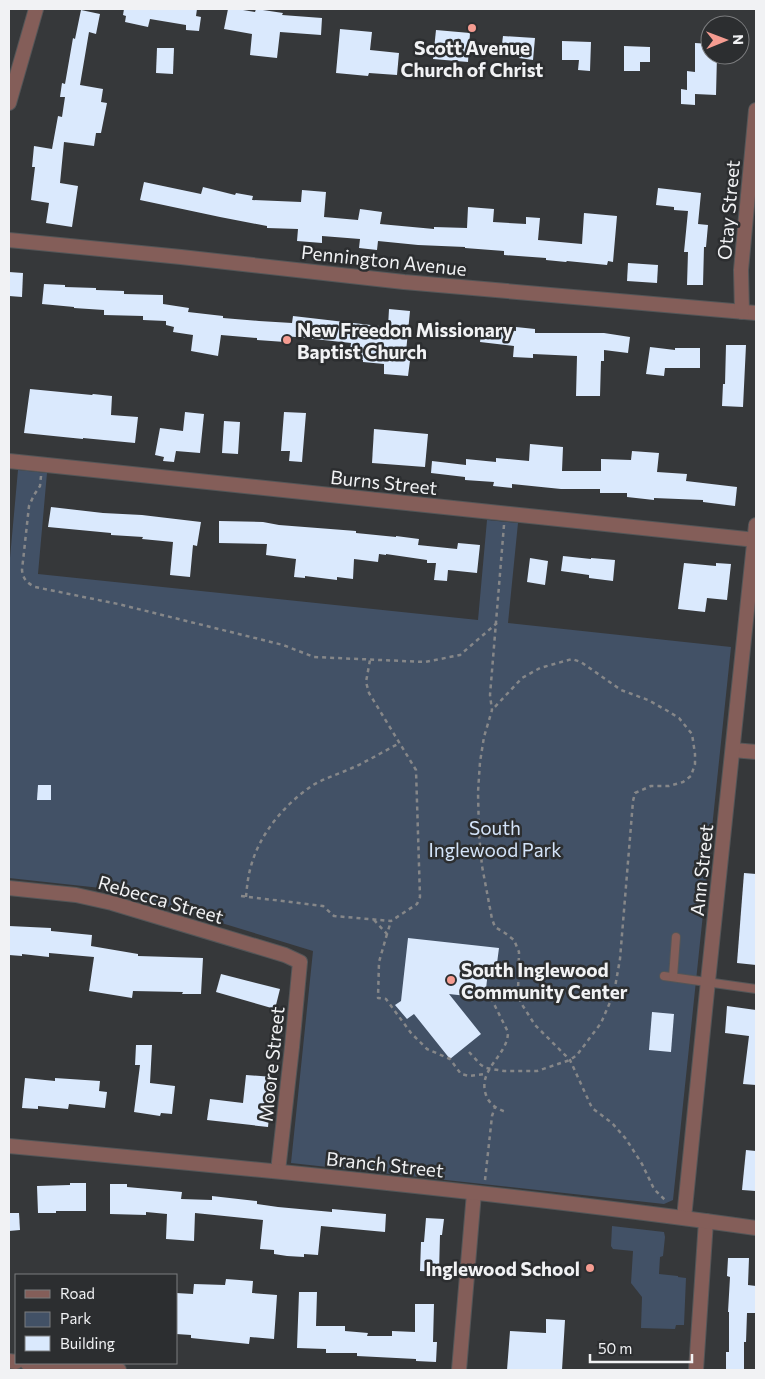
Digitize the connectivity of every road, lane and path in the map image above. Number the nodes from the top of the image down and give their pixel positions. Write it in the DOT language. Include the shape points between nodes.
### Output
graph roads {
  1 [pos="36,9"];
  2 [pos="9,103"];
  3 [pos="756,110"];
  4 [pos="9,240"];
  5 [pos="742,312"];
  6 [pos="756,313"];
  7 [pos="9,462"];
  8 [pos="41,465"];
  9 [pos="505,514"];
  10 [pos="756,525"];
  11 [pos="756,540"];
  12 [pos="496,623"];
  13 [pos="370,660"];
  14 [pos="492,710"];
  15 [pos="400,743"];
  16 [pos="733,750"];
  17 [pos="756,752"];
  18 [pos="9,888"];
  19 [pos="241,896"];
  20 [pos="246,897"];
  21 [pos="374,920"];
  22 [pos="391,921"];
  23 [pos="387,934"];
  24 [pos="676,937"];
  25 [pos="300,962"];
  26 [pos="664,976"];
  27 [pos="673,977"];
  28 [pos="708,981"];
  29 [pos="756,989"];
  30 [pos="491,998"];
  31 [pos="469,1052"];
  32 [pos="570,1060"];
  33 [pos="490,1069"];
  34 [pos="486,1074"];
  35 [pos="495,1107"];
  36 [pos="506,1112"];
  37 [pos="9,1146"];
  38 [pos="278,1171"];
  39 [pos="479,1190"];
  40 [pos="671,1204"];
  41 [pos="684,1218"];
  42 [pos="706,1221"];
  43 [pos="756,1228"];
  44 [pos="39,1364"];
  45 [pos="111,1370"];
  46 [pos="119,1370"];
  47 [pos="459,1370"];
  48 [pos="696,1370"];
  1 -- 2 [label="street"];
  3 -- 5 [label="street, Otay Street" via="741,270"];
  4 -- 5 [label="street, Pennington Avenue" via="404,282"];
  5 -- 6 [label="street, Pennington Avenue"];
  7 -- 8 [label="street, Burns Street"];
  8 -- 9 [label="street, Burns Street"];
  8 -- 13 [label="path" via="40,486 29,506 22,570 22,578 29,584 284,646 314,657"];
  9 -- 11 [label="street, Burns Street"];
  9 -- 12 [label="path"];
  10 -- 11 [label="street, Ann Street"];
  11 -- 16 [label="street, Ann Street"];
  12 -- 13 [label="path" via="460,655 425,662"];
  12 -- 14 [label="path" via="490,695"];
  13 -- 15 [label="path" via="366,682 369,693"];
  14 -- 32 [label="path" via="480,762 478,809 482,866 492,919 496,927 514,940 519,952 518,994 521,1003 535,1025"];
  14 -- 32 [label="path" via="522,678 540,668 572,659 622,690 679,718 692,734 695,764 691,776 683,782 651,786 635,793 614,993 602,1023"];
  15 -- 20 [label="path" via="315,784 298,796 273,823 260,846 252,864"];
  15 -- 22 [label="path" via="416,770 420,897 417,904"];
  16 -- 17 [label="street"];
  16 -- 28 [label="street, Ann Street"];
  18 -- 25 [label="street, Rebecca Street" via="76,895 112,903"];
  19 -- 20 [label="path"];
  20 -- 21 [label="path" via="322,906 334,916"];
  21 -- 22 [label="path"];
  21 -- 23 [label="path"];
  22 -- 23 [label="path"];
  23 -- 34 [label="path" via="379,962 378,998 386,999 427,1049 450,1059 461,1074"];
  24 -- 27 [label="lane"];
  25 -- 38 [label="street, Moore Street"];
  26 -- 27 [label="lane"];
  27 -- 28 [label="lane"];
  28 -- 29 [label="lane"];
  28 -- 41 [label="street, Ann Street"];
  30 -- 33 [label="path" via="508,1036"];
  31 -- 33 [label="path" via="481,1065"];
  32 -- 33 [label="path" via="537,1071"];
  32 -- 40 [label="path" via="592,1108 626,1139 654,1189"];
  33 -- 34 [label="path"];
  34 -- 35 [label="path" via="484,1090"];
  35 -- 36 [label="path"];
  35 -- 39 [label="path"];
  37 -- 38 [label="street, Branch Street"];
  38 -- 39 [label="street, Branch Street"];
  39 -- 41 [label="street, Branch Street"];
  39 -- 47 [label="street"];
  41 -- 42 [label="street, Branch Street"];
  42 -- 43 [label="street, Branch Street"];
  42 -- 48 [label="street"];
  44 -- 45 [label="street"];
  45 -- 46 [label="street"];
}
